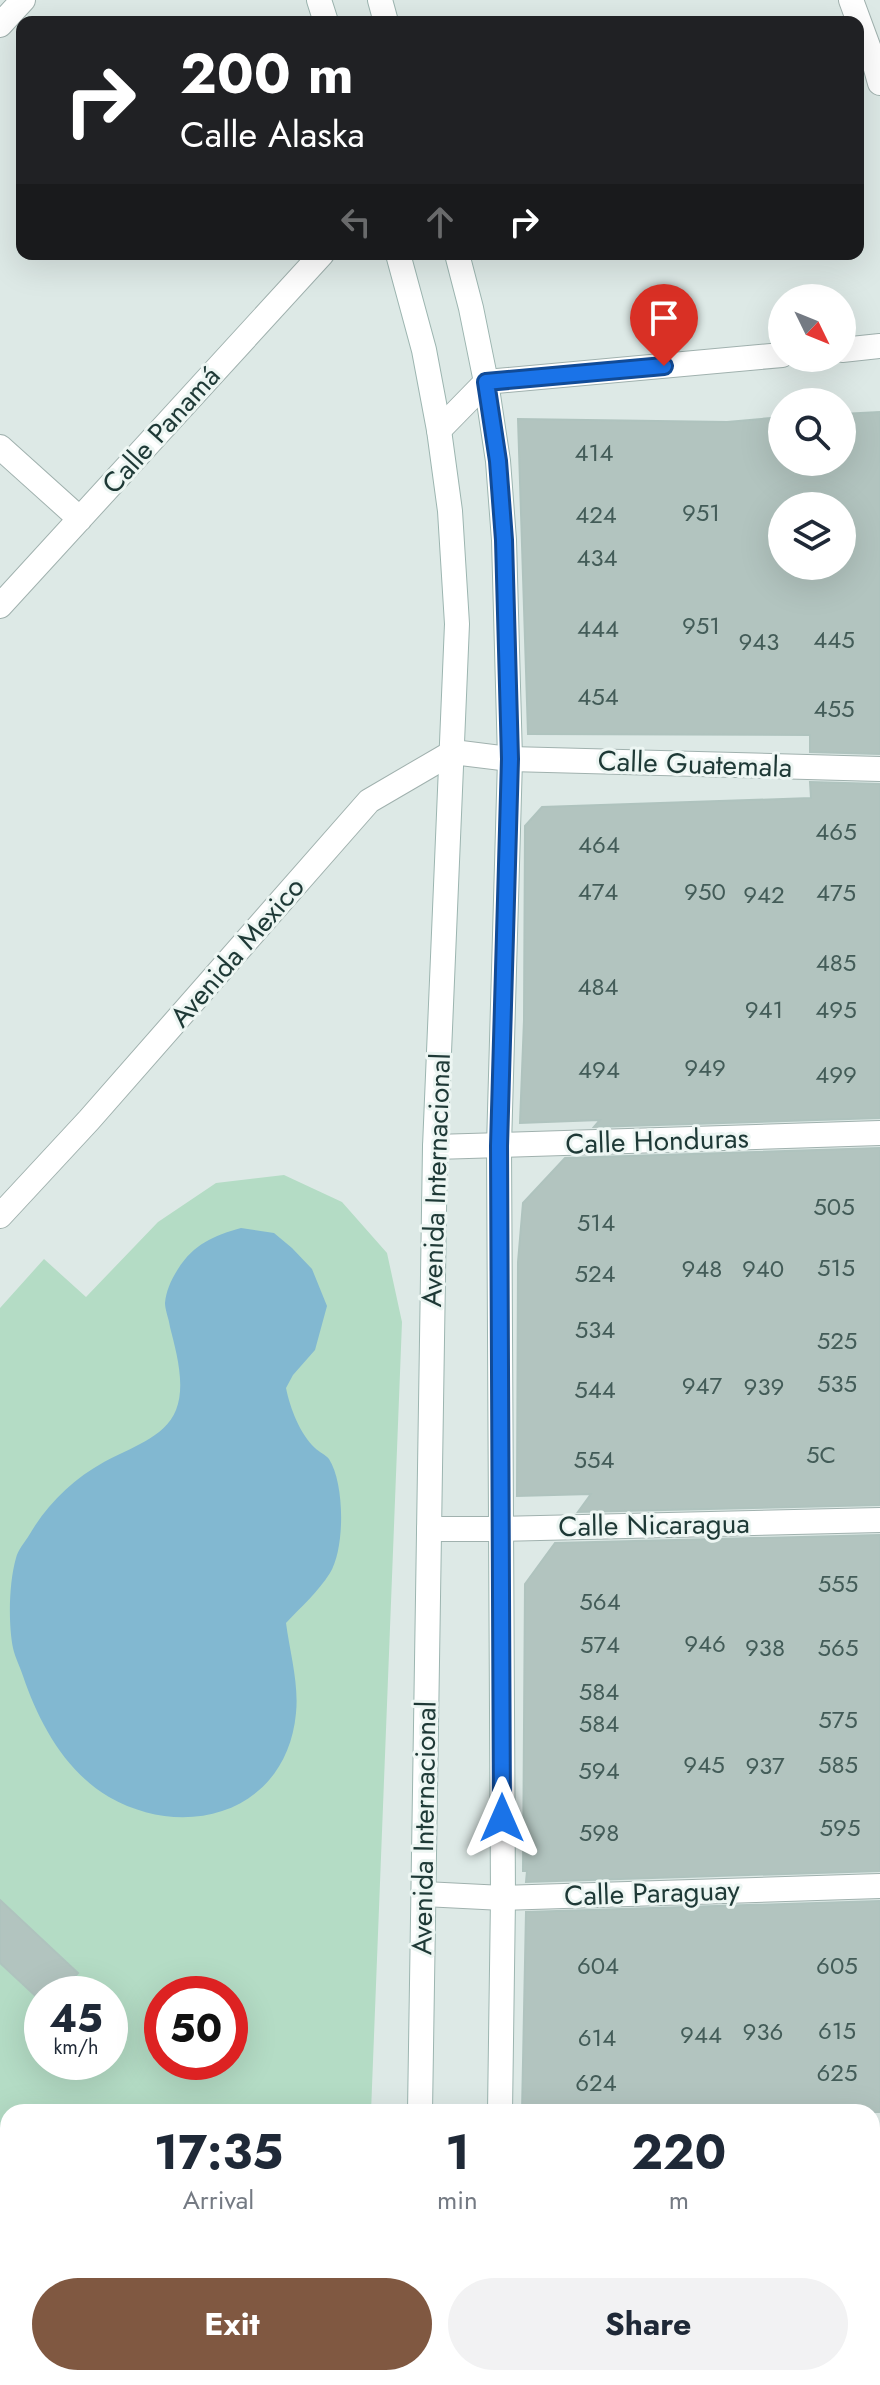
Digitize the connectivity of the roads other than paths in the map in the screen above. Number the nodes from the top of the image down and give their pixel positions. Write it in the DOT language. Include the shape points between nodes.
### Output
graph roads {
  1 [pos="23,0"];
  2 [pos="0,25"];
  3 [pos="864,34"];
  4 [pos="878,71"];
  5 [pos="317,260"];
  6 [pos="400,260"];
  7 [pos="459,260"];
  8 [pos="880,346"];
  9 [pos="856,349"];
  10 [pos="768,356"];
  11 [pos="486,382"];
  12 [pos="439,430"];
  13 [pos="0,447"];
  14 [pos="80,519"];
  15 [pos="0,606"];
  16 [pos="453,752"];
  17 [pos="510,759"];
  18 [pos="880,769"];
  19 [pos="880,1133"];
  20 [pos="499,1146"];
  21 [pos="435,1147"];
  22 [pos="0,1216"];
  23 [pos="880,1520"];
  24 [pos="429,1529"];
  25 [pos="501,1529"];
  26 [pos="880,1886"];
  27 [pos="424,1894"];
  28 [pos="503,1898"];
  29 [pos="420,2104"];
  30 [pos="500,2104"];
  1 -- 2 [label="main road"];
  3 -- 4 [label="main road"];
  5 -- 14 [label="main road, Calle Panamá"];
  6 -- 12 [label="main road, Avenida Internacional"];
  7 -- 11 [label="main road"];
  8 -- 9 [label="main road"];
  10 -- 11 [label="main road"];
  11 -- 12 [label="main road"];
  11 -- 17 [label="main road" via="504,540"];
  12 -- 16 [label="main road, Avenida Internacional" via="457,609"];
  13 -- 14 [label="main road"];
  14 -- 15 [label="main road, Calle Panamá"];
  16 -- 17 [label="main road"];
  16 -- 21 [label="main road, Avenida Internacional"];
  16 -- 22 [label="main road, Avenida Mexico" via="369,801"];
  17 -- 18 [label="main road, Calle Guatemala"];
  17 -- 20 [label="main road"];
  19 -- 20 [label="main road, Calle Honduras"];
  20 -- 21 [label="main road, Calle Honduras"];
  20 -- 25 [label="main road"];
  21 -- 24 [label="main road, Avenida Internacional"];
  23 -- 25 [label="main road, Calle Nicaragua"];
  24 -- 25 [label="main road, Calle Nicaragua"];
  24 -- 27 [label="main road, Avenida Internacional"];
  25 -- 28 [label="main road"];
  26 -- 28 [label="main road, Calle Paraguay"];
  27 -- 28 [label="main road, Calle Paraguay"];
  27 -- 29 [label="main road, Avenida Internacional"];
  28 -- 30 [label="main road"];
}
